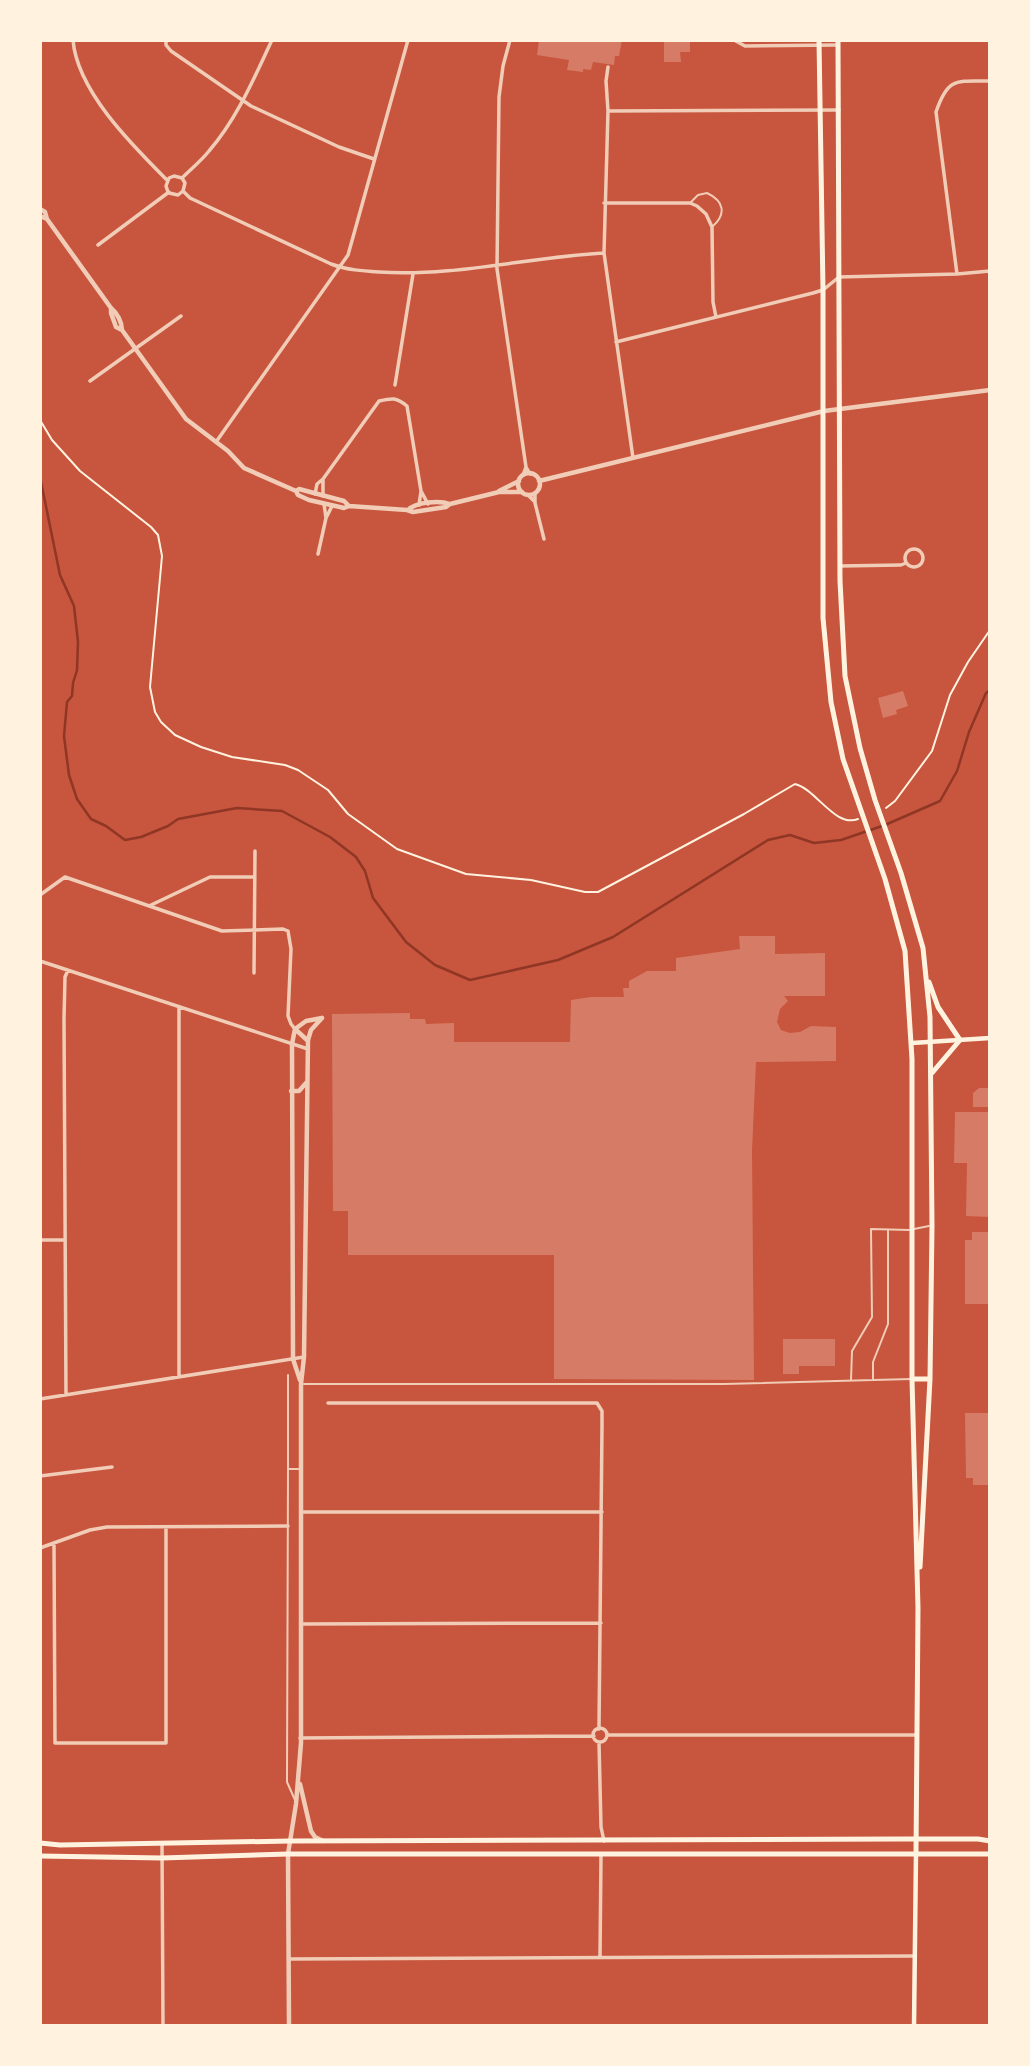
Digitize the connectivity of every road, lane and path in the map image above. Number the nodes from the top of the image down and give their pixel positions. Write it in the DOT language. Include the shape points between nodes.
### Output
graph roads {
  1 [pos="73,40"];
  2 [pos="166,40"];
  3 [pos="272,40"];
  4 [pos="408,40"];
  5 [pos="510,40"];
  6 [pos="734,40"];
  7 [pos="819,43"];
  8 [pos="838,43"];
  9 [pos="608,68"];
  10 [pos="990,81"];
  11 [pos="243,102"];
  12 [pos="820,110"];
  13 [pos="839,110"];
  14 [pos="608,111"];
  15 [pos="374,159"];
  16 [pos="182,178"];
  17 [pos="167,180"];
  18 [pos="183,191"];
  19 [pos="169,192"];
  20 [pos="604,203"];
  21 [pos="690,203"];
  22 [pos="40,209"];
  23 [pos="40,216"];
  24 [pos="47,219"];
  25 [pos="712,227"];
  26 [pos="98,244"];
  27 [pos="604,253"];
  28 [pos="497,265"];
  29 [pos="340,267"];
  30 [pos="990,271"];
  31 [pos="413,274"];
  32 [pos="957,274"];
  33 [pos="839,277"];
  34 [pos="823,290"];
  35 [pos="181,316"];
  36 [pos="716,317"];
  37 [pos="616,342"];
  38 [pos="135,348"];
  39 [pos="90,381"];
  40 [pos="395,385"];
  41 [pos="990,390"];
  42 [pos="840,410"];
  43 [pos="824,411"];
  44 [pos="40,420"];
  45 [pos="216,442"];
  46 [pos="633,458"];
  47 [pos="526,467"];
  48 [pos="530,474"];
  49 [pos="523,475"];
  50 [pos="323,479"];
  51 [pos="519,481"];
  52 [pos="539,481"];
  53 [pos="421,491"];
  54 [pos="296,492"];
  55 [pos="499,492"];
  56 [pos="525,493"];
  57 [pos="535,493"];
  58 [pos="315,494"];
  59 [pos="324,496"];
  60 [pos="334,499"];
  61 [pos="428,503"];
  62 [pos="535,503"];
  63 [pos="324,504"];
  64 [pos="450,504"];
  65 [pos="419,505"];
  66 [pos="332,506"];
  67 [pos="349,506"];
  68 [pos="408,510"];
  69 [pos="429,510"];
  70 [pos="421,512"];
  71 [pos="326,518"];
  72 [pos="544,539"];
  73 [pos="318,554"];
  74 [pos="906,563"];
  75 [pos="840,566"];
  76 [pos="990,630"];
  77 [pos="888,807"];
  78 [pos="851,822"];
  79 [pos="255,850"];
  80 [pos="901,873"];
  81 [pos="255,877"];
  82 [pos="885,879"];
  83 [pos="40,895"];
  84 [pos="149,906"];
  85 [pos="254,930"];
  86 [pos="40,961"];
  87 [pos="68,970"];
  88 [pos="254,973"];
  89 [pos="926,975"];
  90 [pos="179,1007"];
  91 [pos="295,1029"];
  92 [pos="990,1038"];
  93 [pos="960,1040"];
  94 [pos="308,1041"];
  95 [pos="931,1041"];
  96 [pos="912,1043"];
  97 [pos="292,1044"];
  98 [pos="308,1049"];
  99 [pos="932,1073"];
  100 [pos="307,1083"];
  101 [pos="291,1091"];
  102 [pos="932,1226"];
  103 [pos="888,1229"];
  104 [pos="912,1230"];
  105 [pos="40,1240"];
  106 [pos="65,1240"];
  107 [pos="304,1357"];
  108 [pos="293,1359"];
  109 [pos="288,1375"];
  110 [pos="179,1377"];
  111 [pos="912,1379"];
  112 [pos="873,1380"];
  113 [pos="930,1380"];
  114 [pos="851,1381"];
  115 [pos="301,1384"];
  116 [pos="66,1395"];
  117 [pos="40,1399"];
  118 [pos="328,1403"];
  119 [pos="112,1467"];
  120 [pos="288,1469"];
  121 [pos="301,1469"];
  122 [pos="40,1476"];
  123 [pos="302,1512"];
  124 [pos="601,1512"];
  125 [pos="288,1526"];
  126 [pos="166,1527"];
  127 [pos="54,1544"];
  128 [pos="40,1548"];
  129 [pos="918,1608"];
  130 [pos="601,1623"];
  131 [pos="301,1624"];
  132 [pos="599,1729"];
  133 [pos="607,1735"];
  134 [pos="917,1735"];
  135 [pos="594,1736"];
  136 [pos="300,1738"];
  137 [pos="599,1742"];
  138 [pos="299,1776"];
  139 [pos="296,1804"];
  140 [pos="766,1839"];
  141 [pos="916,1839"];
  142 [pos="290,1841"];
  143 [pos="461,1841"];
  144 [pos="604,1841"];
  145 [pos="990,1841"];
  146 [pos="325,1842"];
  147 [pos="40,1843"];
  148 [pos="162,1843"];
  149 [pos="766,1853"];
  150 [pos="916,1853"];
  151 [pos="288,1854"];
  152 [pos="461,1854"];
  153 [pos="601,1854"];
  154 [pos="990,1854"];
  155 [pos="40,1856"];
  156 [pos="162,1858"];
  157 [pos="914,1956"];
  158 [pos="600,1958"];
  159 [pos="289,1959"];
  160 [pos="163,2026"];
  161 [pos="289,2026"];
  162 [pos="914,2026"];
  1 -- 17 [label="street" via="80,69 110,118"];
  2 -- 11 [label="street" via="171,51"];
  3 -- 11 [label="street"];
  4 -- 15 [label="street"];
  5 -- 28 [label="street" via="497,131"];
  6 -- 7 [label="street" via="746,46"];
  7 -- 8 [label="street"];
  7 -- 12 [label="main road"];
  8 -- 13 [label="main road"];
  9 -- 14 [label="street"];
  10 -- 32 [label="street" via="959,81 943,91 936,112"];
  11 -- 15 [label="street"];
  11 -- 16 [label="street" via="209,152"];
  12 -- 13 [label="street"];
  12 -- 14 [label="street"];
  12 -- 34 [label="main road"];
  13 -- 33 [label="main road"];
  14 -- 20 [label="street"];
  15 -- 29 [label="street" via="348,255"];
  16 -- 17 [label="street"];
  16 -- 18 [label="street"];
  17 -- 19 [label="street"];
  18 -- 19 [label="street" via="178,195"];
  18 -- 29 [label="street"];
  19 -- 26 [label="street"];
  20 -- 21 [label="street"];
  20 -- 27 [label="street"];
  21 -- 25 [label="street" via="706,214"];
  21 -- 25 [label="lane" via="701,194 716,198 722,213"];
  22 -- 24 [label="street"];
  23 -- 24 [label="street"];
  24 -- 38 [label="street" via="111,308 116,327"];
  25 -- 36 [label="street"];
  27 -- 28 [label="street"];
  27 -- 37 [label="street"];
  28 -- 31 [label="street"];
  28 -- 47 [label="street"];
  29 -- 31 [label="street"];
  29 -- 45 [label="street"];
  30 -- 32 [label="street"];
  31 -- 40 [label="street"];
  32 -- 33 [label="street"];
  33 -- 34 [label="street"];
  33 -- 42 [label="main road"];
  34 -- 36 [label="street"];
  34 -- 43 [label="main road"];
  35 -- 38 [label="street"];
  36 -- 37 [label="street"];
  37 -- 46 [label="street"];
  38 -- 39 [label="street"];
  38 -- 45 [label="street" via="182,415"];
  41 -- 42 [label="street"];
  42 -- 43 [label="street"];
  42 -- 75 [label="main road"];
  43 -- 46 [label="street"];
  43 -- 82 [label="main road" via="823,618 831,702 843,759"];
  44 -- 78 [label="path" via="80,471 158,535 162,556 150,687 161,722 201,747 298,770 397,849 466,874 598,892 795,784"];
  45 -- 54 [label="street" via="249,471"];
  46 -- 52 [label="street"];
  47 -- 48 [label="street"];
  47 -- 49 [label="street"];
  48 -- 49 [label="street"];
  48 -- 52 [label="street"];
  49 -- 51 [label="street"];
  50 -- 53 [label="street" via="379,401 392,397 407,406"];
  50 -- 58 [label="street"];
  50 -- 59 [label="street"];
  51 -- 55 [label="street"];
  51 -- 56 [label="street"];
  52 -- 57 [label="street"];
  53 -- 61 [label="street"];
  53 -- 65 [label="street"];
  54 -- 58 [label="street"];
  54 -- 63 [label="street"];
  55 -- 56 [label="street"];
  55 -- 64 [label="street"];
  56 -- 57 [label="street"];
  56 -- 62 [label="street"];
  57 -- 62 [label="street"];
  58 -- 59 [label="street"];
  59 -- 60 [label="street"];
  59 -- 63 [label="street"];
  60 -- 66 [label="street"];
  60 -- 67 [label="street"];
  61 -- 64 [label="street"];
  61 -- 65 [label="street"];
  61 -- 69 [label="street"];
  62 -- 72 [label="street"];
  63 -- 66 [label="street"];
  63 -- 71 [label="street"];
  64 -- 69 [label="street"];
  65 -- 68 [label="street"];
  65 -- 70 [label="street"];
  66 -- 67 [label="street"];
  66 -- 71 [label="street"];
  67 -- 68 [label="street"];
  68 -- 70 [label="street"];
  69 -- 70 [label="street"];
  71 -- 73 [label="street"];
  74 -- 74 [label="street" via="909,551 921,554 919,565"];
  74 -- 75 [label="street"];
  75 -- 80 [label="main road" via="845,676 860,748"];
  76 -- 77 [label="path" via="950,695 932,751"];
  79 -- 81 [label="street"];
  80 -- 82 [label="main road"];
  80 -- 89 [label="main road" via="923,948"];
  81 -- 84 [label="street" via="210,877"];
  81 -- 85 [label="street"];
  82 -- 96 [label="main road" via="905,951"];
  83 -- 84 [label="street" via="65,877"];
  84 -- 85 [label="street" via="222,931"];
  85 -- 88 [label="street"];
  85 -- 91 [label="street" via="288,931 288,1016"];
  86 -- 87 [label="street"];
  87 -- 90 [label="street"];
  87 -- 106 [label="street" via="64,1005"];
  89 -- 93 [label="main road" via="938,1007"];
  89 -- 95 [label="main road"];
  90 -- 97 [label="street"];
  90 -- 110 [label="street"];
  91 -- 94 [label="street"];
  91 -- 94 [label="street" via="322,1018"];
  91 -- 97 [label="street"];
  92 -- 93 [label="main road"];
  93 -- 95 [label="main road"];
  93 -- 99 [label="main road"];
  94 -- 98 [label="street"];
  95 -- 96 [label="main road"];
  95 -- 99 [label="main road"];
  96 -- 104 [label="main road"];
  97 -- 98 [label="street"];
  97 -- 101 [label="street"];
  98 -- 100 [label="street"];
  99 -- 102 [label="main road"];
  100 -- 101 [label="street" via="299,1091"];
  100 -- 107 [label="street"];
  101 -- 108 [label="street"];
  102 -- 104 [label="lane"];
  102 -- 113 [label="main road"];
  103 -- 104 [label="lane"];
  103 -- 112 [label="lane" via="888,1324 874,1361"];
  103 -- 114 [label="lane" via="871,1229 872,1317 852,1351"];
  104 -- 111 [label="main road"];
  105 -- 106 [label="street"];
  106 -- 116 [label="street"];
  107 -- 108 [label="street"];
  107 -- 115 [label="street"];
  108 -- 110 [label="street"];
  108 -- 115 [label="street"];
  109 -- 120 [label="lane"];
  110 -- 116 [label="street"];
  111 -- 112 [label="lane"];
  111 -- 113 [label="main road"];
  111 -- 129 [label="main road"];
  112 -- 114 [label="lane"];
  113 -- 129 [label="main road"];
  114 -- 115 [label="lane"];
  115 -- 121 [label="street"];
  116 -- 117 [label="street"];
  118 -- 124 [label="street" via="597,1403 602,1411"];
  119 -- 122 [label="street"];
  120 -- 121 [label="lane"];
  120 -- 125 [label="lane"];
  121 -- 123 [label="street"];
  123 -- 124 [label="street"];
  123 -- 131 [label="street"];
  124 -- 130 [label="street"];
  125 -- 126 [label="street"];
  125 -- 139 [label="lane" via="287,1782"];
  126 -- 127 [label="street" via="99,1527"];
  126 -- 127 [label="street" via="166,1743 55,1743"];
  127 -- 128 [label="street"];
  129 -- 134 [label="main road"];
  130 -- 131 [label="street"];
  130 -- 132 [label="street"];
  131 -- 136 [label="street"];
  132 -- 133 [label="street"];
  132 -- 135 [label="street"];
  133 -- 134 [label="street"];
  133 -- 137 [label="street"];
  134 -- 141 [label="main road"];
  135 -- 136 [label="street"];
  135 -- 137 [label="street"];
  136 -- 138 [label="street"];
  137 -- 144 [label="street"];
  138 -- 139 [label="street"];
  138 -- 146 [label="street" via="311,1831"];
  139 -- 142 [label="street"];
  140 -- 141 [label="main road"];
  140 -- 144 [label="main road"];
  140 -- 149 [label="main road"];
  141 -- 145 [label="main road"];
  141 -- 150 [label="main road"];
  142 -- 146 [label="main road"];
  142 -- 148 [label="main road"];
  142 -- 151 [label="street"];
  143 -- 144 [label="main road"];
  143 -- 146 [label="main road"];
  143 -- 152 [label="main road"];
  147 -- 148 [label="main road"];
  148 -- 156 [label="street"];
  149 -- 150 [label="main road"];
  149 -- 153 [label="main road"];
  150 -- 154 [label="main road"];
  150 -- 157 [label="main road"];
  151 -- 152 [label="main road"];
  151 -- 156 [label="main road"];
  151 -- 159 [label="street"];
  152 -- 153 [label="main road"];
  153 -- 158 [label="street"];
  155 -- 156 [label="main road"];
  156 -- 160 [label="street"];
  157 -- 158 [label="street"];
  157 -- 162 [label="main road"];
  158 -- 159 [label="street"];
  159 -- 161 [label="street"];
}
